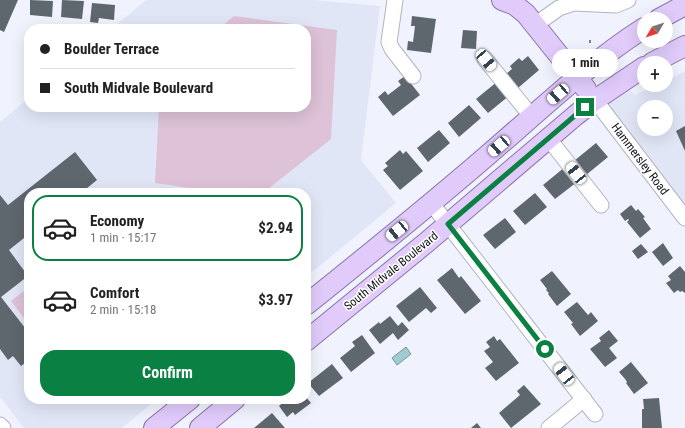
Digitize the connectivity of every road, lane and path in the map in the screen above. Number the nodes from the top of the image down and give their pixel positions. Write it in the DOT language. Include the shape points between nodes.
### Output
graph roads {
  1 [pos="396,0"];
  2 [pos="502,0"];
  3 [pos="628,0"];
  4 [pos="685,4"];
  5 [pos="671,12"];
  6 [pos="535,25"];
  7 [pos="637,33"];
  8 [pos="590,40"];
  9 [pos="590,44"];
  10 [pos="685,46"];
  11 [pos="666,56"];
  12 [pos="486,60"];
  13 [pos="637,72"];
  14 [pos="413,76"];
  15 [pos="578,78"];
  16 [pos="595,100"];
  17 [pos="532,117"];
  18 [pos="548,138"];
  19 [pos="432,204"];
  20 [pos="601,205"];
  21 [pos="685,218"];
  22 [pos="448,224"];
  23 [pos="311,301"];
  24 [pos="311,337"];
  25 [pos="584,399"];
  26 [pos="184,404"];
  27 [pos="229,404"];
  28 [pos="595,414"];
  29 [pos="0,425"];
  30 [pos="2,428"];
  31 [pos="154,428"];
  32 [pos="200,428"];
  33 [pos="549,428"];
  1 -- 14 [label="street" via="389,42"];
  2 -- 6 [label="main road" via="515,5"];
  3 -- 6 [label="street" via="616,5 574,3 559,8"];
  4 -- 5 [label="main road"];
  6 -- 15 [label="main road"];
  7 -- 15 [label="main road"];
  8 -- 9 [label="path"];
  10 -- 11 [label="main road"];
  12 -- 17 [label="street"];
  13 -- 16 [label="main road, South Midvale Boulevard"];
  15 -- 16 [label="main road"];
  15 -- 17 [label="main road"];
  16 -- 18 [label="main road, South Midvale Boulevard"];
  16 -- 21 [label="street, Hammersley Road"];
  17 -- 19 [label="main road"];
  18 -- 20 [label="street"];
  18 -- 22 [label="main road, South Midvale Boulevard"];
  19 -- 22 [label="street"];
  19 -- 23 [label="main road"];
  22 -- 24 [label="main road, South Midvale Boulevard"];
  22 -- 25 [label="street"];
  25 -- 28 [label="street"];
  25 -- 33 [label="street"];
  26 -- 31 [label="main road"];
  27 -- 32 [label="main road"];
  29 -- 30 [label="street"];
}
